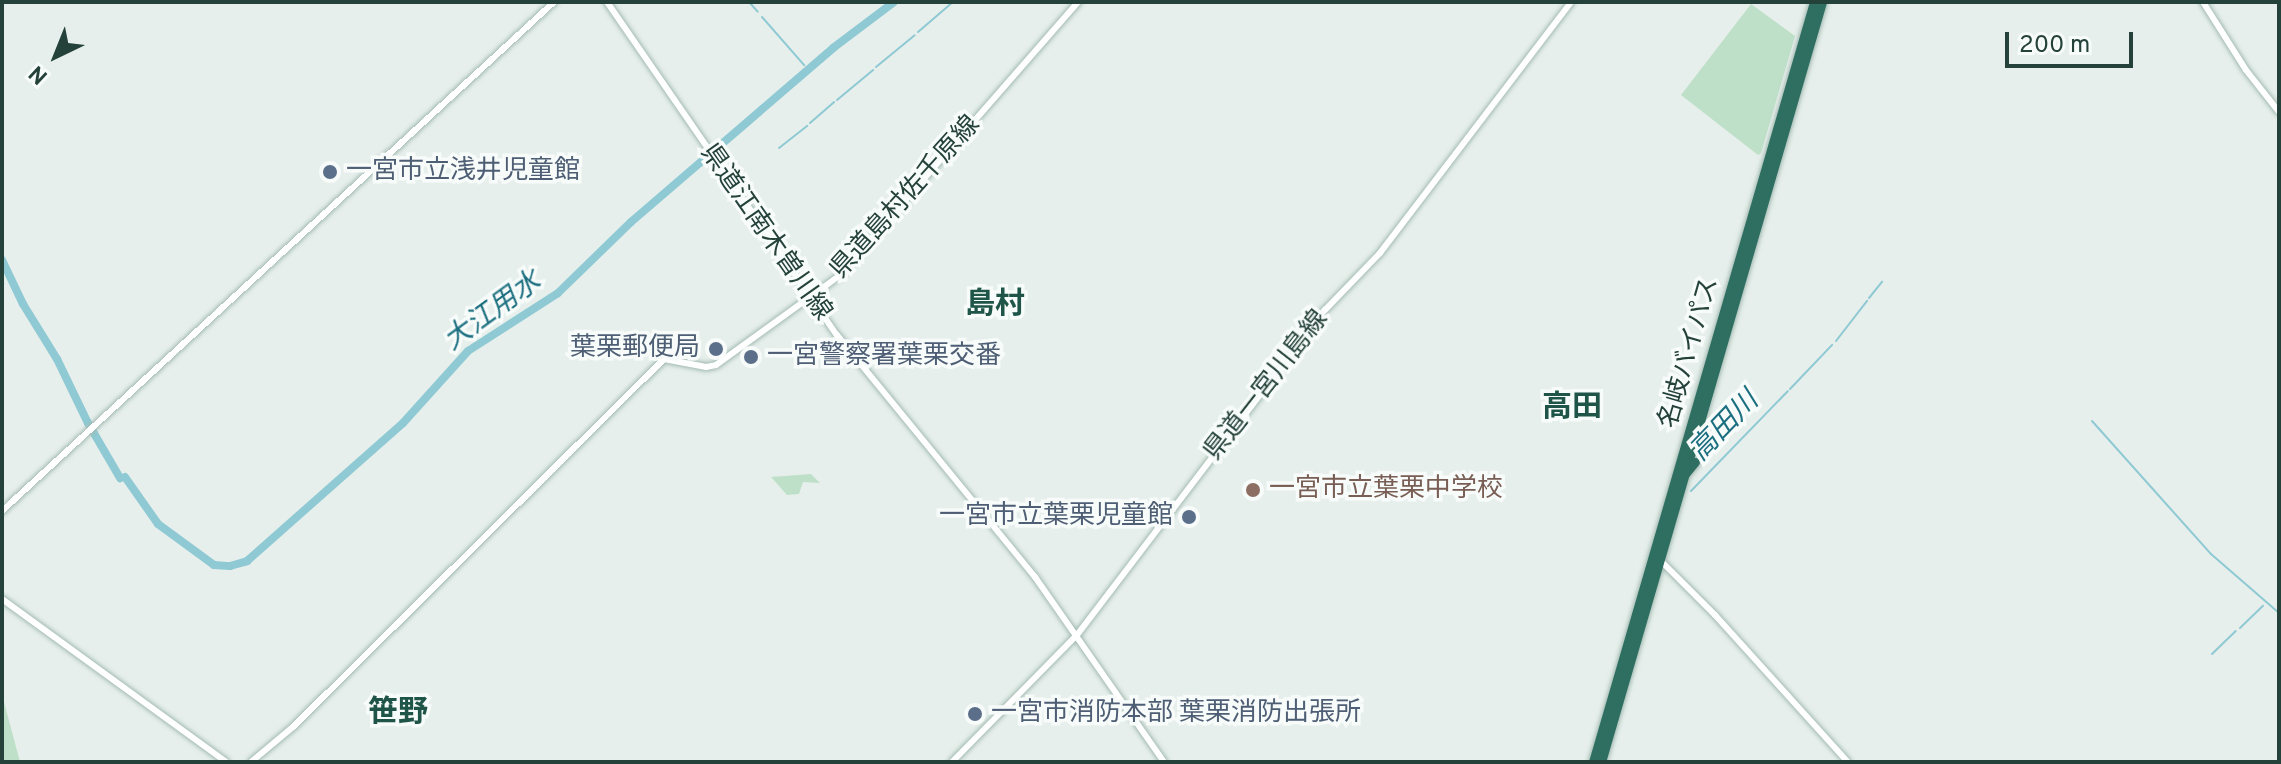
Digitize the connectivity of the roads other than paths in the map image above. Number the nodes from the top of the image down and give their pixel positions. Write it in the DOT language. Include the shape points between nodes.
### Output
graph roads {
  1 [pos="554,2"];
  2 [pos="607,2"];
  3 [pos="1078,2"];
  4 [pos="1571,2"];
  5 [pos="1814,2"];
  6 [pos="1822,2"];
  7 [pos="2203,2"];
  8 [pos="2279,112"];
  9 [pos="810,298"];
  10 [pos="1695,462"];
  11 [pos="1684,475"];
  12 [pos="1671,476"];
  13 [pos="2,511"];
  14 [pos="1658,536"];
  15 [pos="1659,559"];
  16 [pos="2,599"];
  17 [pos="1077,635"];
  18 [pos="226,762"];
  19 [pos="251,762"];
  20 [pos="952,762"];
  21 [pos="1164,762"];
  22 [pos="1593,762"];
  23 [pos="1603,762"];
  24 [pos="1848,762"];
  1 -- 13 [label="main road"];
  2 -- 9 [label="main road, 県道江南木曽川線"];
  3 -- 9 [label="main road, 県道島村佐千原線" via="858,256"];
  4 -- 17 [label="main road, 県道一宮川島線" via="1380,253 1325,310"];
  5 -- 14 [label="highway, 名岐バイパス"];
  6 -- 11 [label="highway, 名岐バイパス"];
  7 -- 8 [label="main road"];
  9 -- 17 [label="main road, 県道江南木曽川線"];
  9 -- 19 [label="main road, 県道島村佐千原線" via="716,365 664,359 294,726"];
  10 -- 11 [label="highway"];
  11 -- 15 [label="highway, 名岐バイパス"];
  12 -- 14 [label="highway" via="1655,527"];
  14 -- 22 [label="highway, 名岐バイパス"];
  15 -- 23 [label="highway, 名岐バイパス"];
  15 -- 24 [label="main road"];
  16 -- 18 [label="main road"];
  17 -- 20 [label="main road, 県道一宮川島線"];
  17 -- 21 [label="main road, 県道江南木曽川線"];
}
